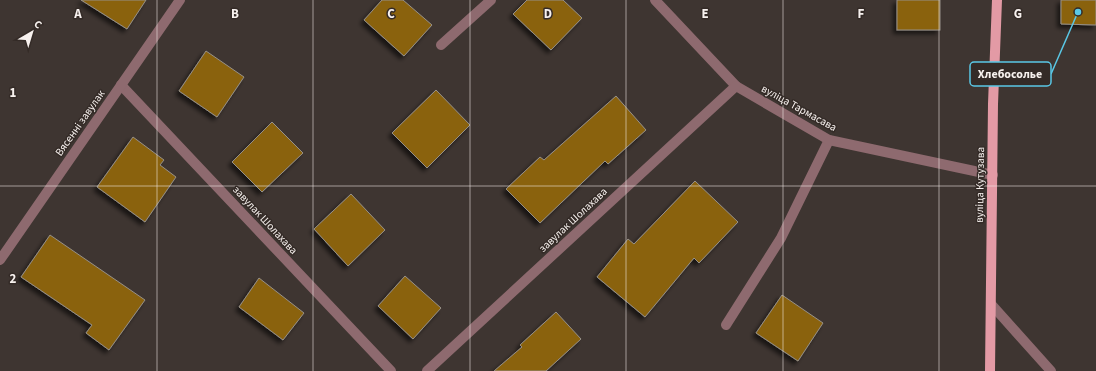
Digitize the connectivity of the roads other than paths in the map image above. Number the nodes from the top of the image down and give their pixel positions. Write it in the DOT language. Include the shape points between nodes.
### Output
graph roads {
  1 [pos="180,0"];
  2 [pos="491,0"];
  3 [pos="654,0"];
  4 [pos="997,0"];
  5 [pos="441,45"];
  6 [pos="121,85"];
  7 [pos="736,86"];
  8 [pos="829,140"];
  9 [pos="993,175"];
  10 [pos="0,260"];
  11 [pos="991,304"];
  12 [pos="726,325"];
  13 [pos="391,371"];
  14 [pos="427,371"];
  15 [pos="990,371"];
  16 [pos="1051,371"];
  1 -- 6 [label="street, Вясенні завулак"];
  2 -- 5 [label="street"];
  3 -- 7 [label="street, вуліца Тармасава"];
  4 -- 9 [label="main road, вуліца Кутузава"];
  6 -- 10 [label="street, Вясенні завулак"];
  6 -- 13 [label="street, завулак Шолахава"];
  7 -- 8 [label="street, вуліца Тармасава"];
  7 -- 14 [label="street, завулак Шолахава"];
  8 -- 9 [label="street, вуліца Тармасава"];
  8 -- 12 [label="street" via="781,238"];
  9 -- 11 [label="main road, вуліца Кутузава"];
  11 -- 15 [label="main road, вуліца Кутузава"];
  11 -- 16 [label="street"];
}
